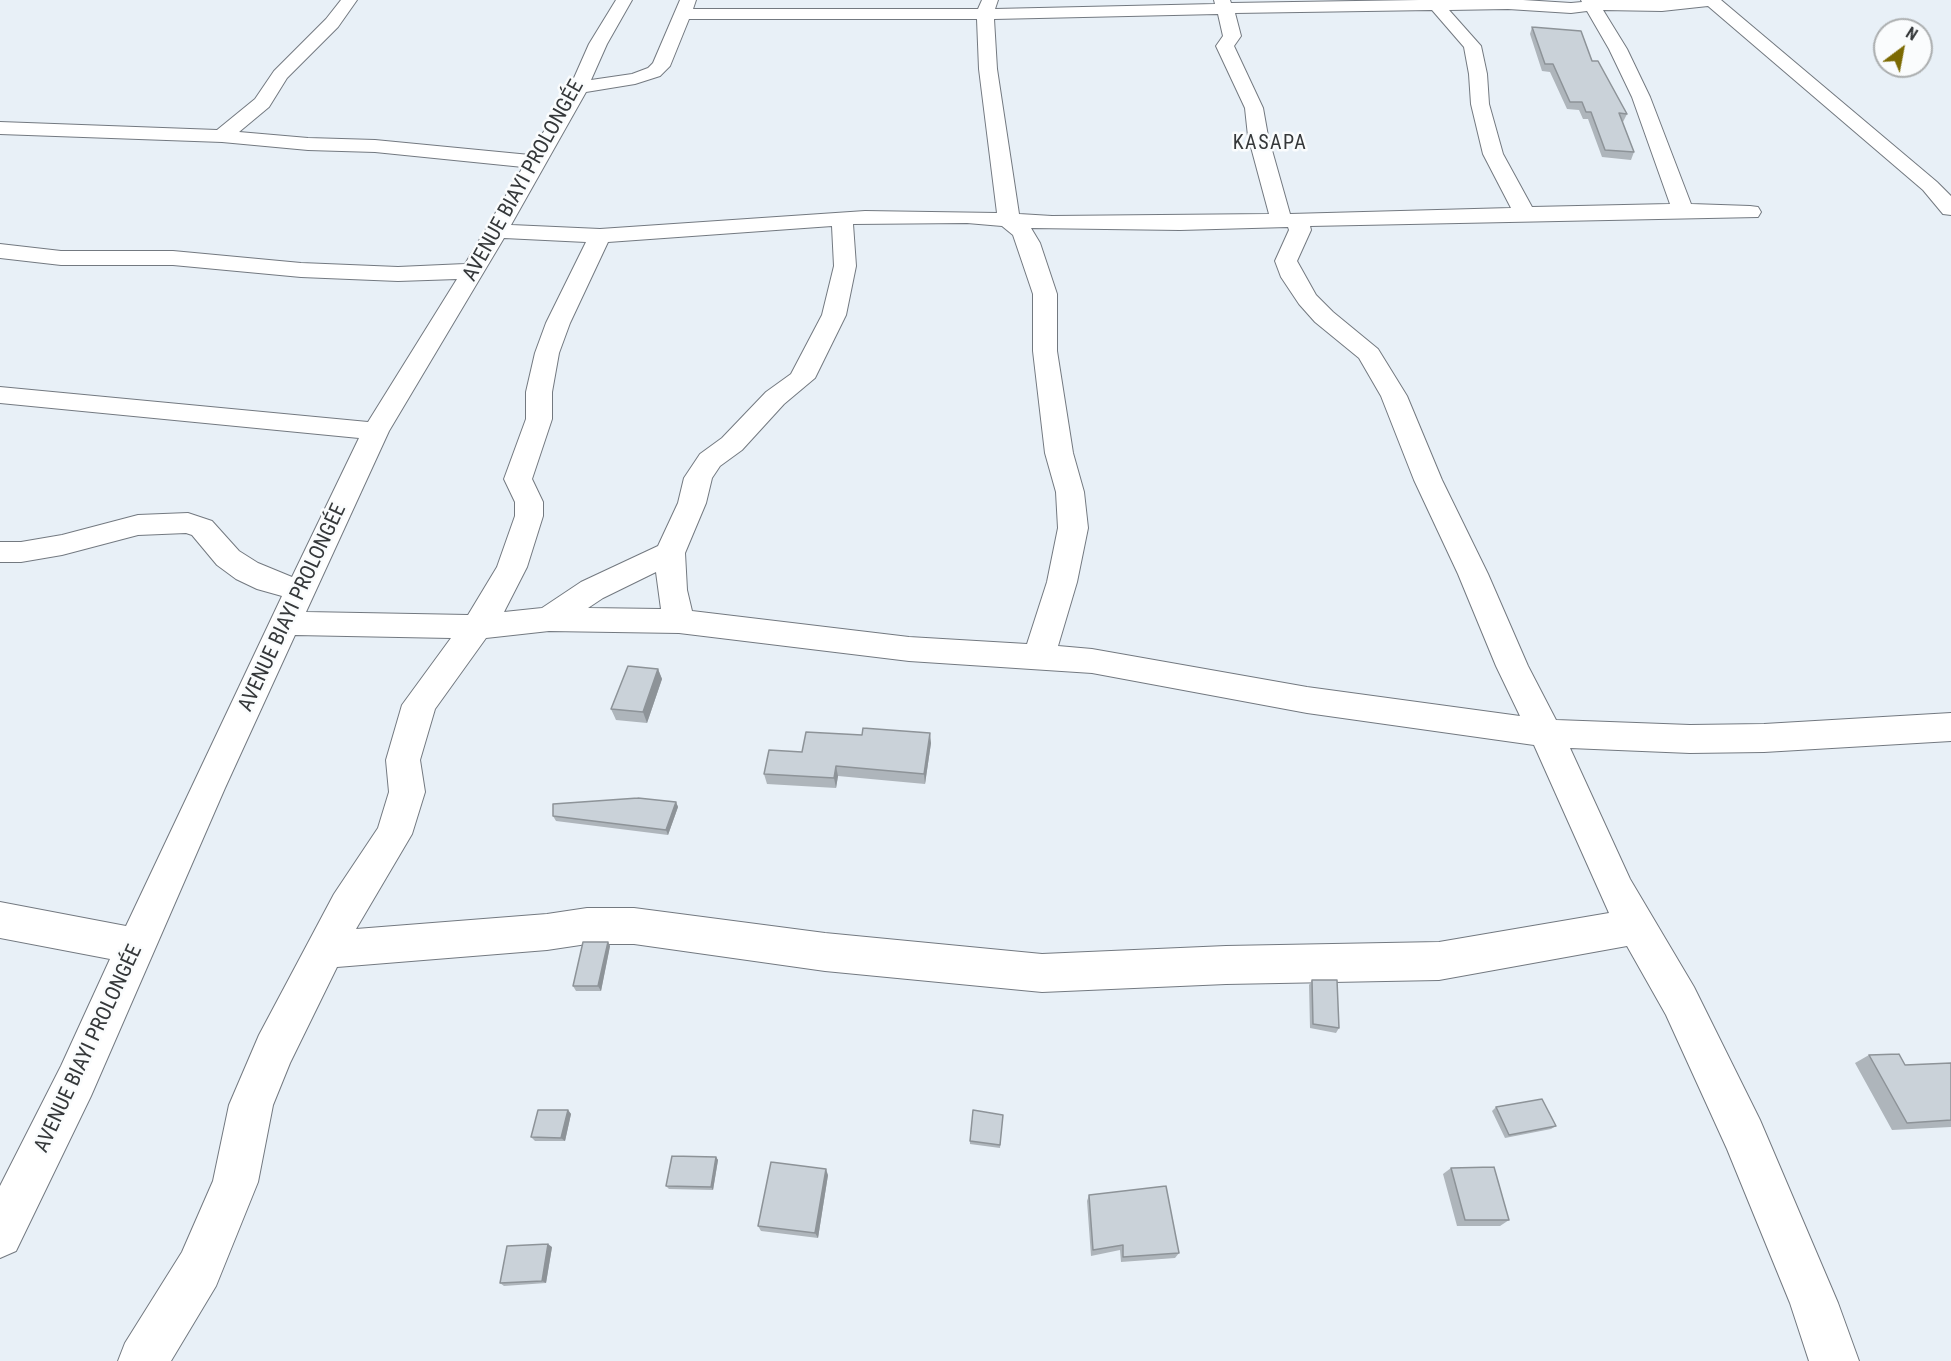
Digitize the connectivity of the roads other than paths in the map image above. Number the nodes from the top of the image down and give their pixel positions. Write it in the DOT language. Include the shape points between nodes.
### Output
graph roads {
  1 [pos="349,0"];
  2 [pos="624,0"];
  3 [pos="1711,0"];
  4 [pos="1436,3"];
  5 [pos="1590,3"];
  6 [pos="1223,5"];
  7 [pos="685,7"];
  8 [pos="988,7"];
  9 [pos="579,87"];
  10 [pos="0,128"];
  11 [pos="222,136"];
  12 [pos="536,162"];
  13 [pos="1951,209"];
  14 [pos="1683,210"];
  15 [pos="1750,212"];
  16 [pos="1525,214"];
  17 [pos="843,218"];
  18 [pos="1289,220"];
  19 [pos="1009,221"];
  20 [pos="497,231"];
  21 [pos="600,236"];
  22 [pos="0,251"];
  23 [pos="474,271"];
  24 [pos="0,395"];
  25 [pos="376,431"];
  26 [pos="0,552"];
  27 [pos="670,553"];
  28 [pos="301,591"];
  29 [pos="549,619"];
  30 [pos="679,621"];
  31 [pos="286,623"];
  32 [pos="477,627"];
  33 [pos="1039,656"];
  34 [pos="1951,727"];
  35 [pos="1546,733"];
  36 [pos="0,920"];
  37 [pos="1637,926"];
  38 [pos="137,946"];
  39 [pos="325,950"];
  40 [pos="0,1235"];
  41 [pos="143,1361"];
  42 [pos="1834,1361"];
  1 -- 11 [label="street" via="332,23 291,62 262,103"];
  2 -- 9 [label="street, AVENUE BIAYI PROLONGÉE"];
  3 -- 5 [label="street" via="1662,6"];
  3 -- 13 [label="street" via="1922,178"];
  4 -- 5 [label="street" via="1571,8"];
  4 -- 6 [label="street"];
  4 -- 16 [label="street" via="1472,46 1492,154"];
  5 -- 14 [label="street" via="1641,97"];
  6 -- 8 [label="street"];
  6 -- 18 [label="street" via="1232,29 1225,46 1254,108 1258,136"];
  7 -- 8 [label="street"];
  7 -- 9 [label="street" via="666,57 654,72 635,79"];
  8 -- 19 [label="street" via="988,69"];
  9 -- 12 [label="street, AVENUE BIAYI PROLONGÉE"];
  10 -- 11 [label="street"];
  11 -- 12 [label="street"];
  12 -- 20 [label="street, AVENUE BIAYI PROLONGÉE"];
  14 -- 15 [label="street"];
  14 -- 16 [label="street"];
  16 -- 18 [label="street"];
  17 -- 19 [label="street" via="967,217"];
  17 -- 21 [label="street"];
  17 -- 27 [label="street" via="845,266 834,315 802,378 775,398 732,444 710,460 698,478 692,503"];
  18 -- 19 [label="street"];
  18 -- 35 [label="street" via="1300,230 1286,261 1293,278 1324,317 1369,354 1394,396 1428,480"];
  19 -- 33 [label="street" via="1029,243 1045,294 1046,351 1073,528 1062,582"];
  20 -- 21 [label="street"];
  20 -- 23 [label="street, AVENUE BIAYI PROLONGÉE"];
  21 -- 32 [label="street" via="547,353 539,392 539,419 518,479 529,502 529,516 512,567"];
  22 -- 23 [label="street" via="61,258 173,258 301,270 398,274"];
  23 -- 25 [label="street, AVENUE BIAYI PROLONGÉE"];
  24 -- 25 [label="street"];
  25 -- 28 [label="street, AVENUE BIAYI PROLONGÉE"];
  26 -- 28 [label="street" via="63,545 138,525 188,523 202,528 228,558 247,571"];
  27 -- 29 [label="street" via="592,590"];
  27 -- 30 [label="street"];
  28 -- 31 [label="street, AVENUE BIAYI PROLONGÉE"];
  29 -- 30 [label="street"];
  29 -- 32 [label="street"];
  30 -- 33 [label="street" via="909,649"];
  31 -- 32 [label="street"];
  31 -- 38 [label="street, AVENUE BIAYI PROLONGÉE"];
  32 -- 39 [label="street" via="418,705 403,760 407,792 394,834"];
  33 -- 35 [label="street" via="1157,671 1307,700"];
  34 -- 35 [label="street" via="1764,738"];
  35 -- 37 [label="street" via="1617,891"];
  36 -- 38 [label="street"];
  37 -- 39 [label="street" via="1439,961 1042,973 825,952 634,926 587,926"];
  37 -- 42 [label="street" via="1680,1001 1744,1136 1814,1302"];
  38 -- 40 [label="street, AVENUE BIAYI PROLONGÉE"];
  39 -- 41 [label="street" via="251,1105 235,1182 199,1269"];
}
